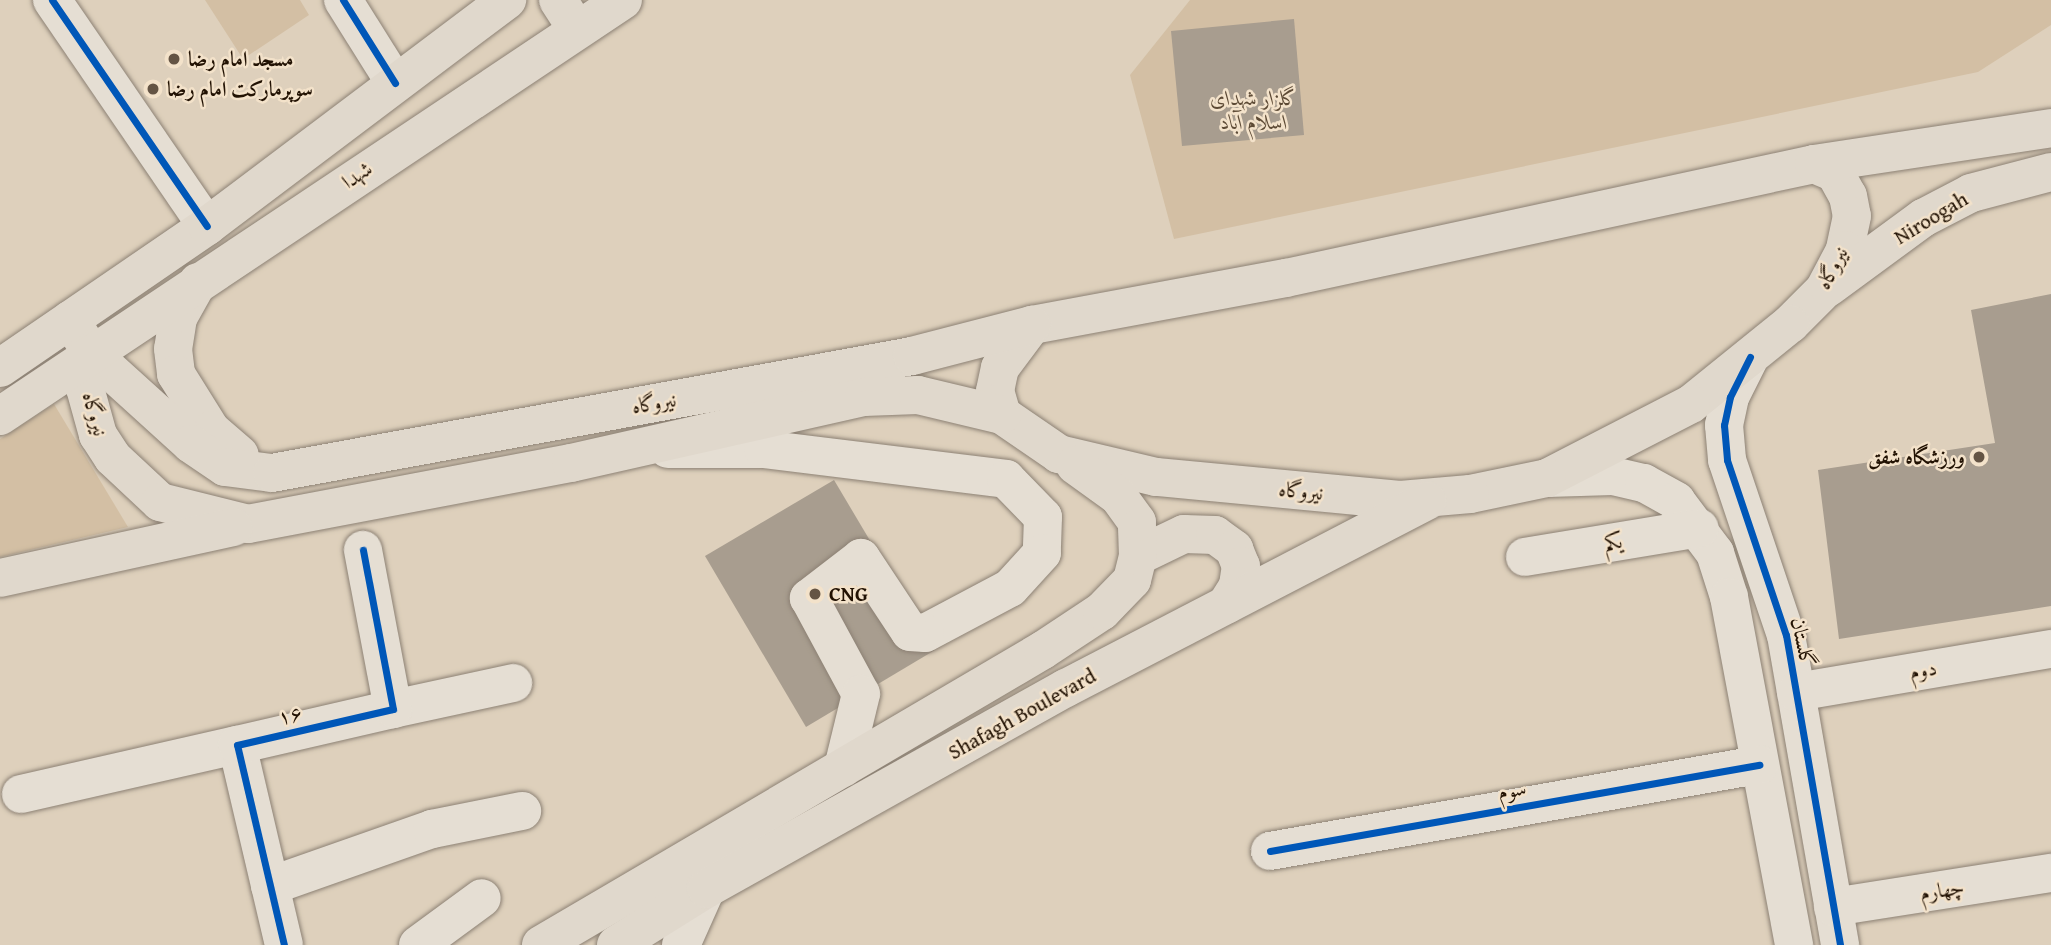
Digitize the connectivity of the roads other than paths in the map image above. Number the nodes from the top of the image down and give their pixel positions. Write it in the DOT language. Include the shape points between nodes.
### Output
graph roads {
  1 [pos="52,0"];
  2 [pos="343,0"];
  3 [pos="507,0"];
  4 [pos="623,0"];
  5 [pos="567,14"];
  6 [pos="395,83"];
  7 [pos="2051,128"];
  8 [pos="1814,164"];
  9 [pos="2051,172"];
  10 [pos="207,226"];
  11 [pos="198,282"];
  12 [pos="1824,290"];
  13 [pos="70,320"];
  14 [pos="1032,325"];
  15 [pos="93,355"];
  16 [pos="912,356"];
  17 [pos="1750,356"];
  18 [pos="0,368"];
  19 [pos="918,396"];
  20 [pos="1002,415"];
  21 [pos="0,416"];
  22 [pos="635,449"];
  23 [pos="1059,454"];
  24 [pos="272,473"];
  25 [pos="1547,478"];
  26 [pos="1435,497"];
  27 [pos="248,524"];
  28 [pos="1700,528"];
  29 [pos="363,550"];
  30 [pos="1138,556"];
  31 [pos="1525,557"];
  32 [pos="0,578"];
  33 [pos="1226,606"];
  34 [pos="2051,649"];
  35 [pos="513,683"];
  36 [pos="1796,692"];
  37 [pos="393,709"];
  38 [pos="237,745"];
  39 [pos="1759,765"];
  40 [pos="844,768"];
  41 [pos="21,794"];
  42 [pos="522,811"];
  43 [pos="1270,851"];
  44 [pos="2051,873"];
  45 [pos="270,886"];
  46 [pos="706,889"];
  47 [pos="482,898"];
  48 [pos="1833,907"];
  49 [pos="284,945"];
  50 [pos="418,945"];
  51 [pos="541,945"];
  52 [pos="615,945"];
  53 [pos="681,945"];
  54 [pos="1794,945"];
  55 [pos="1840,945"];
  1 -- 10 [label="street"];
  2 -- 6 [label="street"];
  3 -- 6 [label="main road"];
  4 -- 5 [label="main road, شهدا"];
  5 -- 11 [label="main road, شهدا"];
  6 -- 10 [label="main road"];
  7 -- 8 [label="main road"];
  8 -- 12 [label="main road, نیروگاه" via="1835,173 1848,196 1852,216 1845,250"];
  8 -- 14 [label="main road, نیروگاه" via="1286,278"];
  9 -- 12 [label="main road, Niroogah" via="1970,193"];
  10 -- 13 [label="main road"];
  11 -- 15 [label="main road, شهدا"];
  11 -- 24 [label="main road" via="178,318 173,349 176,374 211,430 234,452"];
  12 -- 17 [label="main road, نیروگاه"];
  13 -- 15 [label="main road"];
  13 -- 18 [label="main road"];
  14 -- 16 [label="main road, نیروگاه"];
  14 -- 20 [label="main road" via="1000,368 995,390"];
  15 -- 21 [label="main road, شهدا"];
  15 -- 24 [label="main road, نیروگاه" via="191,444 225,467"];
  15 -- 27 [label="main road, نیروگاه" via="85,388 98,435 113,458 160,502"];
  16 -- 19 [label="main road" via="926,363 931,373 930,384"];
  16 -- 24 [label="main road, نیروگاه"];
  17 -- 25 [label="main road, نیروگاه" via="1691,404"];
  17 -- 36 [label="street, گلستان" via="1730,397 1724,425 1727,460 1766,566"];
  19 -- 20 [label="main road, نیروگاه"];
  19 -- 22 [label="main road, نیروگاه" via="864,397"];
  20 -- 23 [label="main road, نیروگاه"];
  22 -- 27 [label="main road, نیروگاه"];
  22 -- 40 [label="street" via="763,449 1006,479 1043,517 1042,553 1010,588 925,633 910,632 861,558 808,597 861,694"];
  23 -- 26 [label="main road, نیروگاه" via="1156,477 1400,500"];
  23 -- 30 [label="main road, Shafagh Boulevard" via="1118,496 1137,522"];
  25 -- 26 [label="main road, نیروگاه"];
  25 -- 28 [label="street" via="1613,476 1644,484 1676,501"];
  26 -- 33 [label="main road, Shafagh Boulevard"];
  27 -- 32 [label="main road"];
  28 -- 31 [label="street, یکم"];
  28 -- 39 [label="street" via="1715,553 1729,597"];
  29 -- 37 [label="street"];
  30 -- 33 [label="main road" via="1184,534 1214,535 1234,549 1241,566 1238,586"];
  30 -- 40 [label="main road, Shafagh Boulevard" via="1132,580 1101,611"];
  33 -- 46 [label="main road, Shafagh Boulevard" via="1066,688"];
  34 -- 36 [label="street, دوم"];
  35 -- 37 [label="street, ۱۶"];
  36 -- 48 [label="street, گلستان"];
  37 -- 38 [label="street, ۱۶"];
  38 -- 41 [label="street, ۱۶"];
  38 -- 45 [label="street"];
  39 -- 43 [label="street, سوم"];
  39 -- 54 [label="street"];
  40 -- 51 [label="main road, Shafagh Boulevard"];
  42 -- 45 [label="street" via="432,830"];
  44 -- 48 [label="street, چهارم"];
  45 -- 49 [label="street"];
  46 -- 52 [label="main road, Shafagh Boulevard"];
  46 -- 53 [label="street"];
  47 -- 50 [label="street"];
  48 -- 55 [label="street, گلستان"];
}
